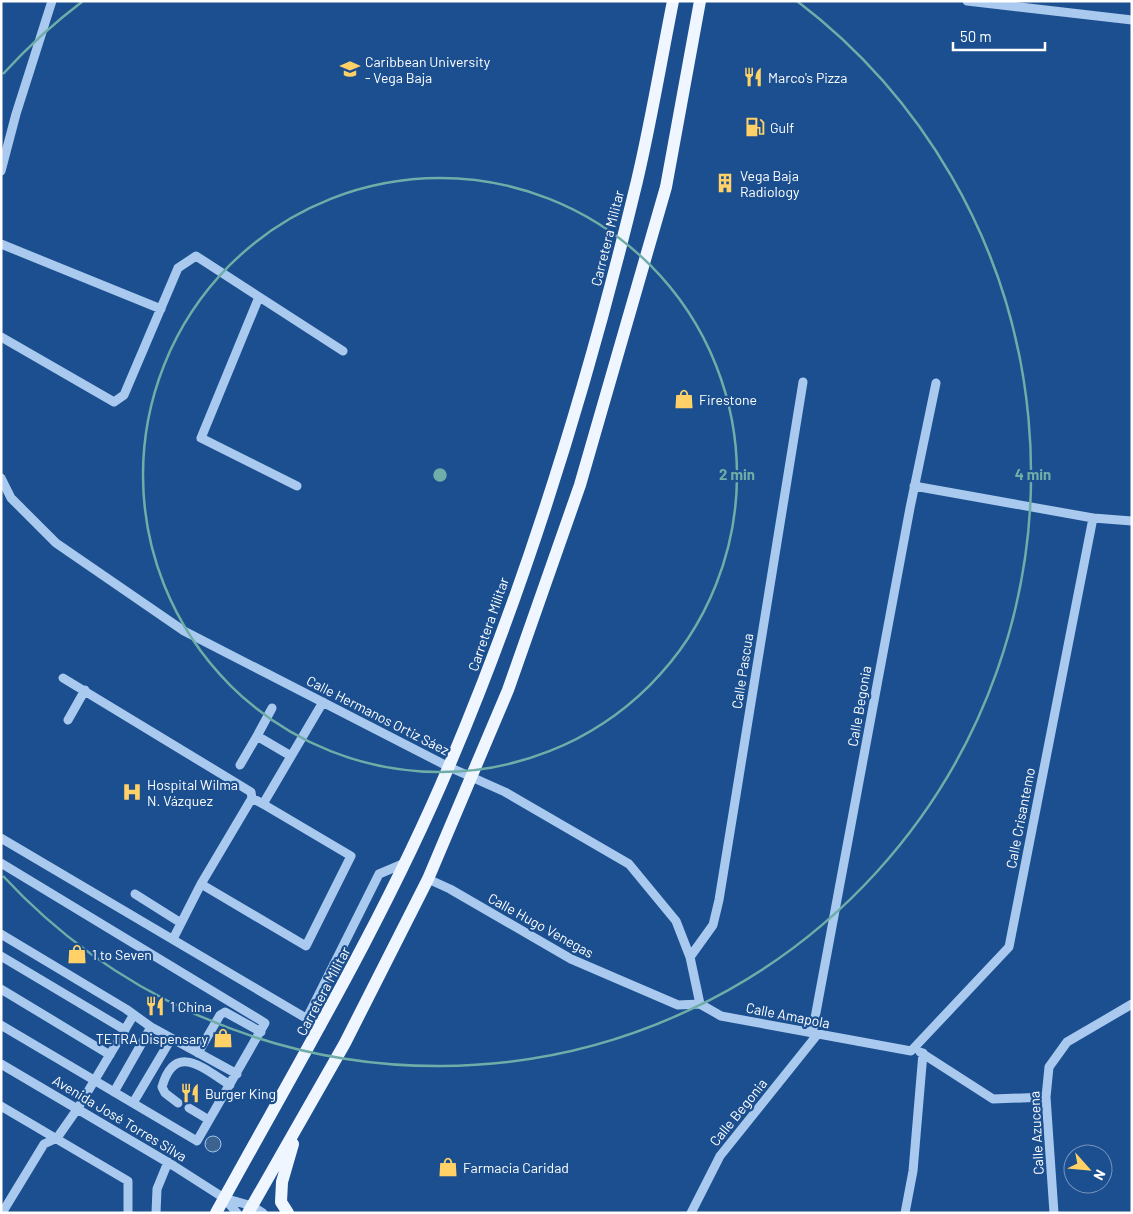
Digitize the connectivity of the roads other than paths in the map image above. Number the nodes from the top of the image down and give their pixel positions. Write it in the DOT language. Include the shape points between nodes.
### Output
graph roads {
  1 [pos="52,1"];
  2 [pos="673,1"];
  3 [pos="700,1"];
  4 [pos="967,1"];
  5 [pos="1132,20"];
  6 [pos="1,171"];
  7 [pos="1,244"];
  8 [pos="259,297"];
  9 [pos="161,309"];
  10 [pos="1,337"];
  11 [pos="343,351"];
  12 [pos="803,382"];
  13 [pos="936,383"];
  14 [pos="1,478"];
  15 [pos="298,486"];
  16 [pos="914,486"];
  17 [pos="1092,518"];
  18 [pos="1132,522"];
  19 [pos="62,678"];
  20 [pos="85,690"];
  21 [pos="323,702"];
  22 [pos="272,708"];
  23 [pos="68,720"];
  24 [pos="257,736"];
  25 [pos="291,756"];
  26 [pos="240,765"];
  27 [pos="449,767"];
  28 [pos="472,778"];
  29 [pos="252,798"];
  30 [pos="263,804"];
  31 [pos="1,838"];
  32 [pos="1,863"];
  33 [pos="405,863"];
  34 [pos="428,879"];
  35 [pos="201,884"];
  36 [pos="134,894"];
  37 [pos="181,923"];
  38 [pos="1,934"];
  39 [pos="173,939"];
  40 [pos="1,956"];
  41 [pos="690,957"];
  42 [pos="1,989"];
  43 [pos="700,1004"];
  44 [pos="1132,1004"];
  45 [pos="133,1016"];
  46 [pos="307,1018"];
  47 [pos="1,1024"];
  48 [pos="151,1027"];
  49 [pos="321,1027"];
  50 [pos="125,1030"];
  51 [pos="261,1032"];
  52 [pos="815,1034"];
  53 [pos="171,1039"];
  54 [pos="912,1051"];
  55 [pos="198,1053"];
  56 [pos="924,1053"];
  57 [pos="110,1055"];
  58 [pos="1,1064"];
  59 [pos="236,1074"];
  60 [pos="95,1080"];
  61 [pos="230,1085"];
  62 [pos="114,1092"];
  63 [pos="1046,1097"];
  64 [pos="133,1103"];
  65 [pos="178,1103"];
  66 [pos="1,1106"];
  67 [pos="78,1108"];
  68 [pos="189,1108"];
  69 [pos="209,1120"];
  70 [pos="299,1124"];
  71 [pos="57,1138"];
  72 [pos="168,1162"];
  73 [pos="224,1198"];
  74 [pos="250,1209"];
  75 [pos="2,1212"];
  76 [pos="128,1213"];
  77 [pos="156,1213"];
  78 [pos="216,1213"];
  79 [pos="237,1213"];
  80 [pos="263,1213"];
  81 [pos="288,1213"];
  82 [pos="691,1213"];
  83 [pos="904,1213"];
  84 [pos="1054,1213"];
  1 -- 6 [label="street"];
  2 -- 27 [label="main road, Carretera Militar" via="638,177 598,333 552,487 484,680"];
  3 -- 28 [label="main road" via="666,187 580,485 508,690"];
  4 -- 5 [label="street"];
  7 -- 9 [label="street"];
  8 -- 9 [label="street" via="196,256 178,268"];
  8 -- 11 [label="street"];
  8 -- 15 [label="street" via="200,438"];
  9 -- 10 [label="street" via="124,395 114,402"];
  12 -- 41 [label="street, Calle Pascua" via="719,900 713,924"];
  13 -- 16 [label="street, Calle Begonia"];
  14 -- 21 [label="street, Calle Hermanos Ortiz Sáez" via="12,498 56,543 184,631"];
  16 -- 17 [label="street"];
  16 -- 52 [label="street, Calle Begonia"];
  17 -- 18 [label="street"];
  17 -- 54 [label="street, Calle Crisantemo" via="1009,947"];
  19 -- 20 [label="street"];
  20 -- 23 [label="street"];
  20 -- 29 [label="street" via="251,792"];
  21 -- 25 [label="street"];
  21 -- 27 [label="street, Calle Hermanos Ortiz Sáez"];
  22 -- 24 [label="street"];
  24 -- 25 [label="street"];
  24 -- 26 [label="street"];
  25 -- 30 [label="street"];
  27 -- 28 [label="street, Calle Hermanos Ortiz Sáez"];
  27 -- 33 [label="main road, Carretera Militar"];
  28 -- 34 [label="main road"];
  28 -- 41 [label="street, Calle Hermanos Ortiz Sáez" via="505,792 629,864 676,922"];
  29 -- 30 [label="street"];
  29 -- 35 [label="street"];
  30 -- 35 [label="street" via="351,856 306,946"];
  31 -- 39 [label="street"];
  32 -- 51 [label="street" via="266,1023"];
  33 -- 46 [label="street" via="379,874"];
  33 -- 49 [label="main road, Carretera Militar"];
  34 -- 43 [label="street, Calle Hugo Venegas" via="570,959 678,1005"];
  34 -- 70 [label="main road"];
  35 -- 37 [label="street"];
  36 -- 37 [label="street"];
  37 -- 39 [label="street"];
  38 -- 45 [label="street"];
  39 -- 46 [label="street"];
  40 -- 50 [label="street"];
  41 -- 43 [label="street, Calle Hermanos Ortiz Sáez"];
  42 -- 57 [label="street"];
  43 -- 52 [label="street, Calle Amapola" via="721,1016"];
  44 -- 63 [label="street, Calle Azucena" via="1067,1042 1049,1067"];
  45 -- 48 [label="street"];
  45 -- 50 [label="street"];
  46 -- 49 [label="street"];
  47 -- 60 [label="street"];
  48 -- 53 [label="street"];
  48 -- 62 [label="street"];
  49 -- 73 [label="main road, Carretera Militar"];
  50 -- 57 [label="street"];
  51 -- 55 [label="street" via="224,1012"];
  51 -- 59 [label="street"];
  52 -- 54 [label="street, Calle Amapola"];
  52 -- 82 [label="street, Calle Begonia" via="720,1156"];
  53 -- 55 [label="street"];
  53 -- 64 [label="street"];
  54 -- 56 [label="street"];
  55 -- 59 [label="street"];
  56 -- 63 [label="street" via="993,1099"];
  56 -- 83 [label="street" via="913,1171"];
  57 -- 60 [label="street"];
  58 -- 67 [label="street, Avenida José Torres Silva"];
  59 -- 61 [label="street"];
  60 -- 62 [label="street"];
  60 -- 67 [label="street"];
  61 -- 65 [label="street" via="182,1060 177,1062 162,1087 164,1093"];
  61 -- 69 [label="street"];
  62 -- 64 [label="street"];
  63 -- 84 [label="street, Calle Azucena"];
  64 -- 69 [label="street" via="197,1141"];
  66 -- 71 [label="street"];
  67 -- 71 [label="street"];
  67 -- 72 [label="street, Avenida José Torres Silva"];
  68 -- 69 [label="street"];
  70 -- 74 [label="main road"];
  70 -- 81 [label="main road" via="282,1182 281,1202"];
  71 -- 75 [label="street" via="44,1144"];
  71 -- 76 [label="street" via="128,1181"];
  72 -- 73 [label="street, Avenida José Torres Silva"];
  72 -- 77 [label="street" via="157,1189"];
  73 -- 74 [label="street"];
  73 -- 78 [label="main road, Carretera Militar"];
  73 -- 79 [label="street"];
  74 -- 80 [label="street"];
}
